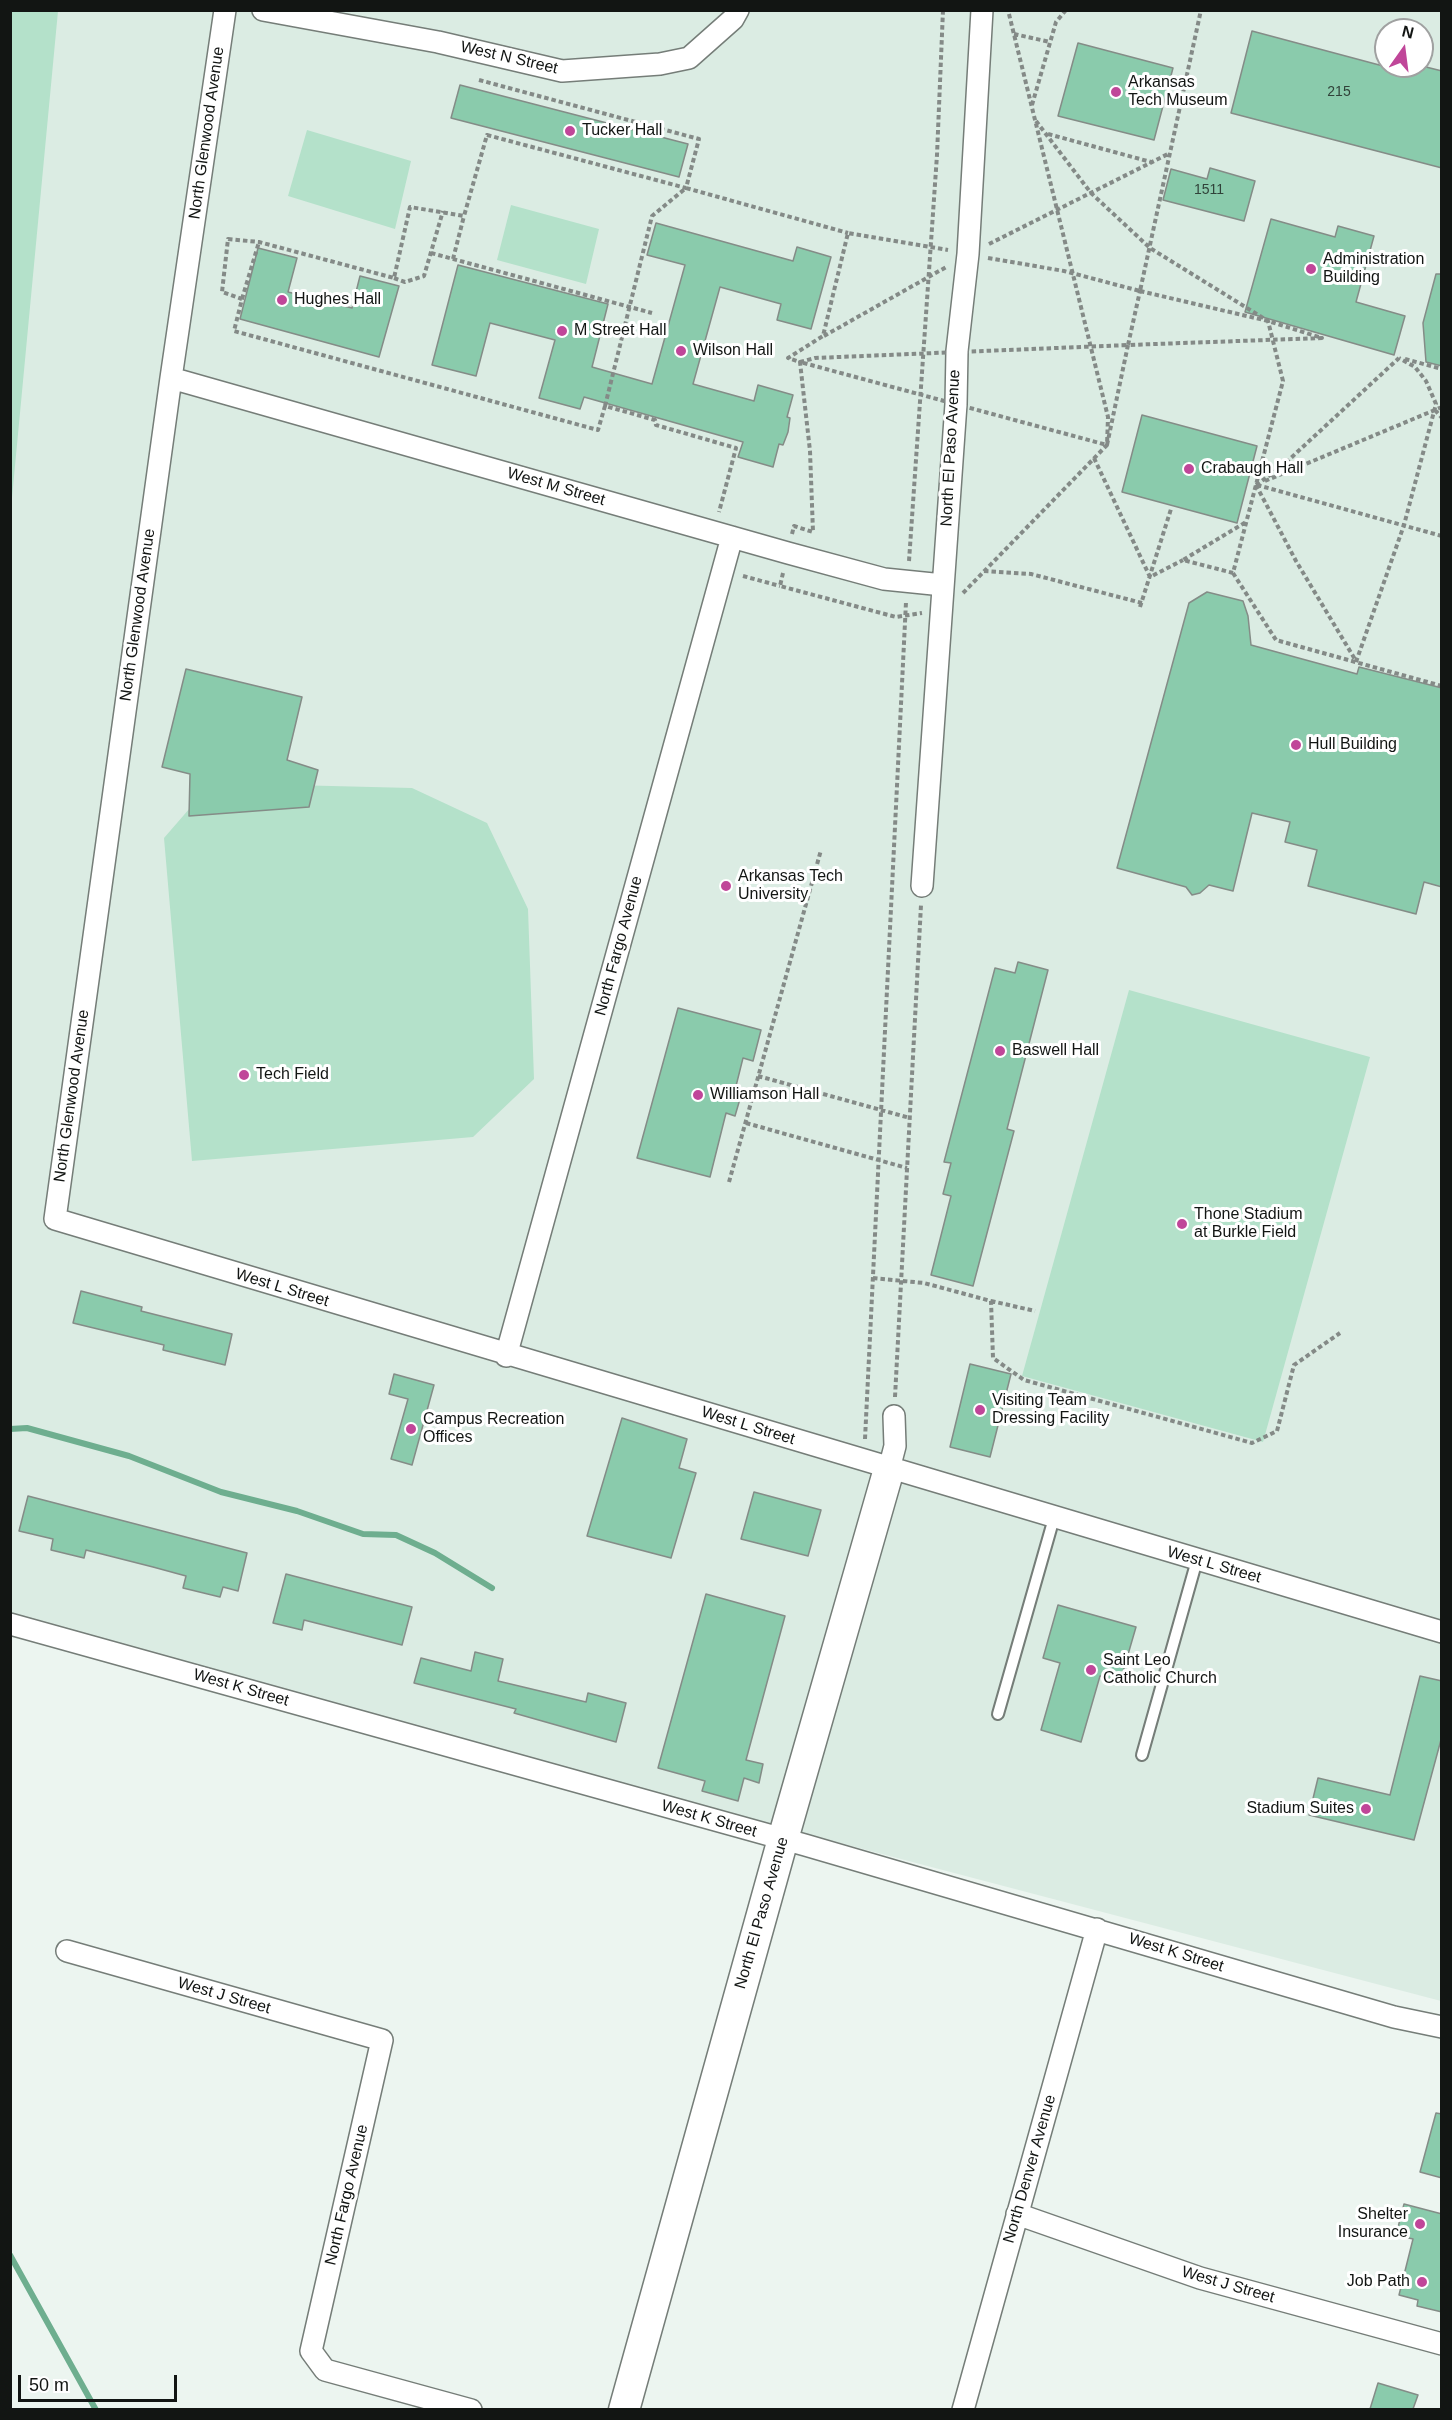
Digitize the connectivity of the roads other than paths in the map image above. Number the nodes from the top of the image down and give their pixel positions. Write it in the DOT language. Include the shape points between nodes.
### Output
graph roads {
  1 [pos="225,10"];
  2 [pos="263,10"];
  3 [pos="738,10"];
  4 [pos="982,10"];
  5 [pos="171,378"];
  6 [pos="722,534"];
  7 [pos="942,585"];
  8 [pos="922,886"];
  9 [pos="55,1219"];
  10 [pos="506,1356"];
  11 [pos="894,1416"];
  12 [pos="876,1465"];
  13 [pos="1054,1518"];
  14 [pos="1197,1560"];
  15 [pos="10,1624"];
  16 [pos="1442,1632"];
  17 [pos="998,1714"];
  18 [pos="1142,1755"];
  19 [pos="783,1839"];
  20 [pos="1097,1929"];
  21 [pos="67,1951"];
  22 [pos="1442,2027"];
  23 [pos="382,2040"];
  24 [pos="1017,2214"];
  25 [pos="1442,2344"];
  26 [pos="471,2409"];
  27 [pos="624,2409"];
  28 [pos="963,2409"];
  1 -- 5 [label="street, North Glenwood Avenue"];
  2 -- 3 [label="street, West N Street" via="438,42 562,71 660,64 689,58"];
  4 -- 7 [label="street, North El Paso Avenue"];
  5 -- 6 [label="street, West M Street"];
  5 -- 9 [label="street, North Glenwood Avenue"];
  6 -- 7 [label="street, West M Street" via="884,579"];
  6 -- 10 [label="street, North Fargo Avenue" via="722,570"];
  7 -- 8 [label="street, North El Paso Avenue"];
  9 -- 10 [label="street, West L Street"];
  10 -- 12 [label="street, West L Street"];
  11 -- 12 [label="street, North El Paso Avenue" via="895,1446"];
  12 -- 13 [label="street, West L Street"];
  12 -- 19 [label="street, North El Paso Avenue"];
  13 -- 14 [label="street, West L Street"];
  13 -- 17 [label="lane"];
  14 -- 16 [label="street, West L Street"];
  14 -- 18 [label="lane"];
  15 -- 19 [label="street, West K Street"];
  19 -- 20 [label="street, West K Street"];
  19 -- 27 [label="street, North El Paso Avenue"];
  20 -- 22 [label="street, West K Street" via="1394,2017"];
  20 -- 24 [label="street, North Denver Avenue"];
  21 -- 23 [label="street, West J Street"];
  23 -- 26 [label="street, North Fargo Avenue" via="311,2351 325,2370"];
  24 -- 25 [label="street, West J Street" via="1200,2278"];
  24 -- 28 [label="street, North Denver Avenue"];
}
